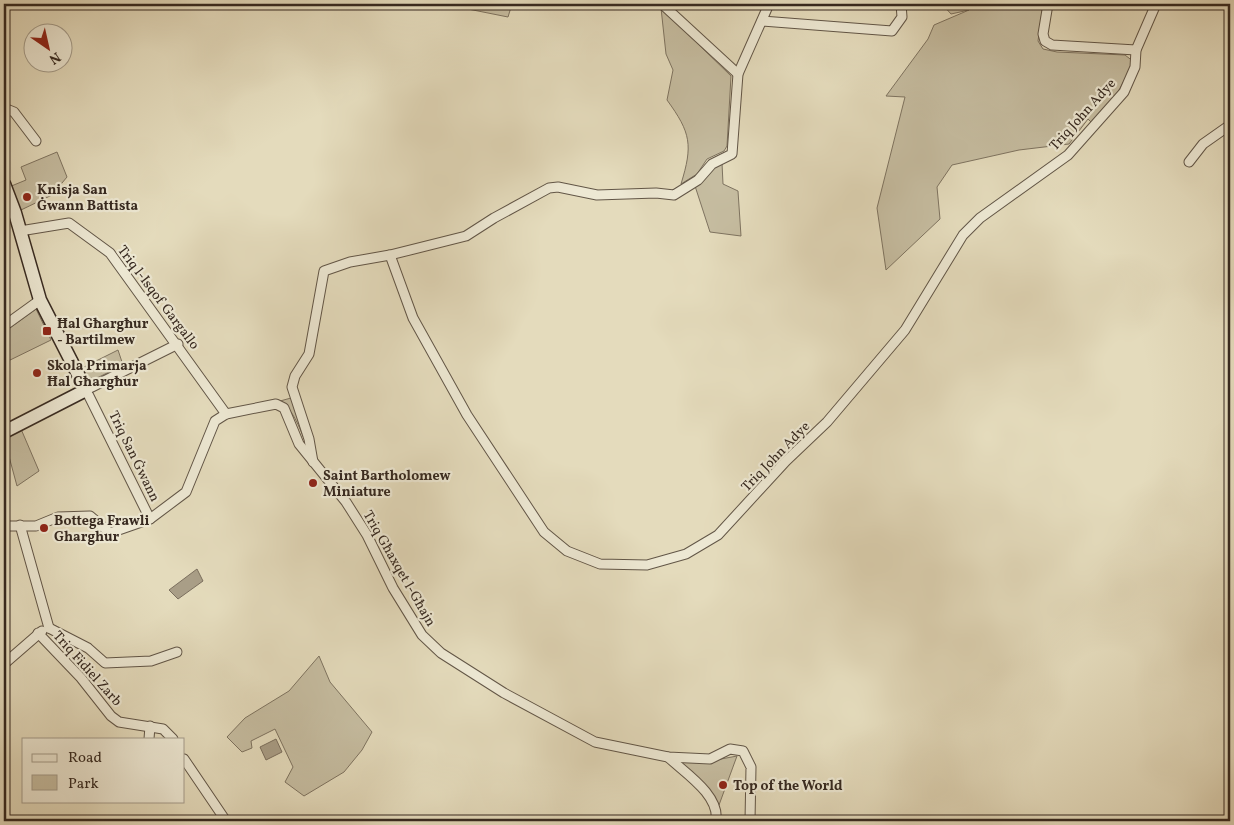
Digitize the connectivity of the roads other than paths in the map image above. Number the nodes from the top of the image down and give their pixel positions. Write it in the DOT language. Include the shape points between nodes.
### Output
graph roads {
  1 [pos="662,4"];
  2 [pos="769,4"];
  3 [pos="901,4"];
  4 [pos="1048,4"];
  5 [pos="1156,4"];
  6 [pos="762,21"];
  7 [pos="1136,50"];
  8 [pos="738,74"];
  9 [pos="4,108"];
  10 [pos="1230,125"];
  11 [pos="36,141"];
  12 [pos="1189,162"];
  13 [pos="4,184"];
  14 [pos="20,231"];
  15 [pos="390,256"];
  16 [pos="40,300"];
  17 [pos="4,326"];
  18 [pos="178,344"];
  19 [pos="86,390"];
  20 [pos="226,414"];
  21 [pos="4,432"];
  22 [pos="313,464"];
  23 [pos="150,519"];
  24 [pos="20,525"];
  25 [pos="4,526"];
  26 [pos="49,628"];
  27 [pos="38,633"];
  28 [pos="177,652"];
  29 [pos="4,664"];
  30 [pos="150,726"];
  31 [pos="149,738"];
  32 [pos="172,738"];
  33 [pos="668,757"];
  34 [pos="185,761"];
  35 [pos="226,821"];
  36 [pos="716,821"];
  37 [pos="750,821"];
  1 -- 8 [label="street"];
  2 -- 6 [label="street"];
  3 -- 6 [label="street" via="902,17 892,31"];
  4 -- 7 [label="street" via="1043,34 1045,41 1052,45"];
  5 -- 7 [label="street, Triq John Adye"];
  6 -- 8 [label="street"];
  7 -- 15 [label="street, Triq John Adye" via="1136,68 1124,92 1068,155 980,218 963,235 905,330 827,422 718,535 686,554 667,560 647,565 600,564 567,551 544,532 467,415 412,318"];
  8 -- 15 [label="street" via="732,154 712,164 698,180 674,195 597,195 549,188 466,236"];
  9 -- 11 [label="street" via="14,112"];
  10 -- 12 [label="street" via="1203,144"];
  13 -- 14 [label="street, Triq San Ġwann"];
  14 -- 16 [label="street, Triq San Ġwann"];
  14 -- 18 [label="street, Triq l-Isqof Gargallo" via="70,224 110,253"];
  15 -- 22 [label="street" via="350,262 324,271 309,354 292,387 309,439"];
  16 -- 17 [label="street"];
  16 -- 19 [label="street, Triq San Ġwann"];
  18 -- 19 [label="street"];
  18 -- 20 [label="street, Triq l-Isqof Gargallo"];
  19 -- 21 [label="street"];
  19 -- 23 [label="street, Triq San Ġwann"];
  20 -- 22 [label="street, Triq Għaxqet l-Għajn" via="276,404 284,408 299,444"];
  20 -- 23 [label="street" via="215,421 186,492"];
  22 -- 33 [label="street, Triq Għaxqet l-Għajn" via="346,502 422,635 441,652 504,693 594,742"];
  23 -- 24 [label="street" via="110,533 90,516 58,517 36,526"];
  24 -- 25 [label="street"];
  24 -- 26 [label="street"];
  26 -- 27 [label="street"];
  26 -- 28 [label="street" via="88,648 105,663 151,661"];
  27 -- 29 [label="street"];
  27 -- 30 [label="street, Triq Fidiel Zarb" via="81,678 111,716 119,722"];
  30 -- 31 [label="street"];
  30 -- 32 [label="street, Triq Fidiel Zarb" via="163,729"];
  33 -- 36 [label="street" via="706,792 718,812"];
  33 -- 37 [label="street, Triq Għaxqet l-Għajn" via="710,759 730,749 743,752 752,767"];
  34 -- 35 [label="street"];
}
